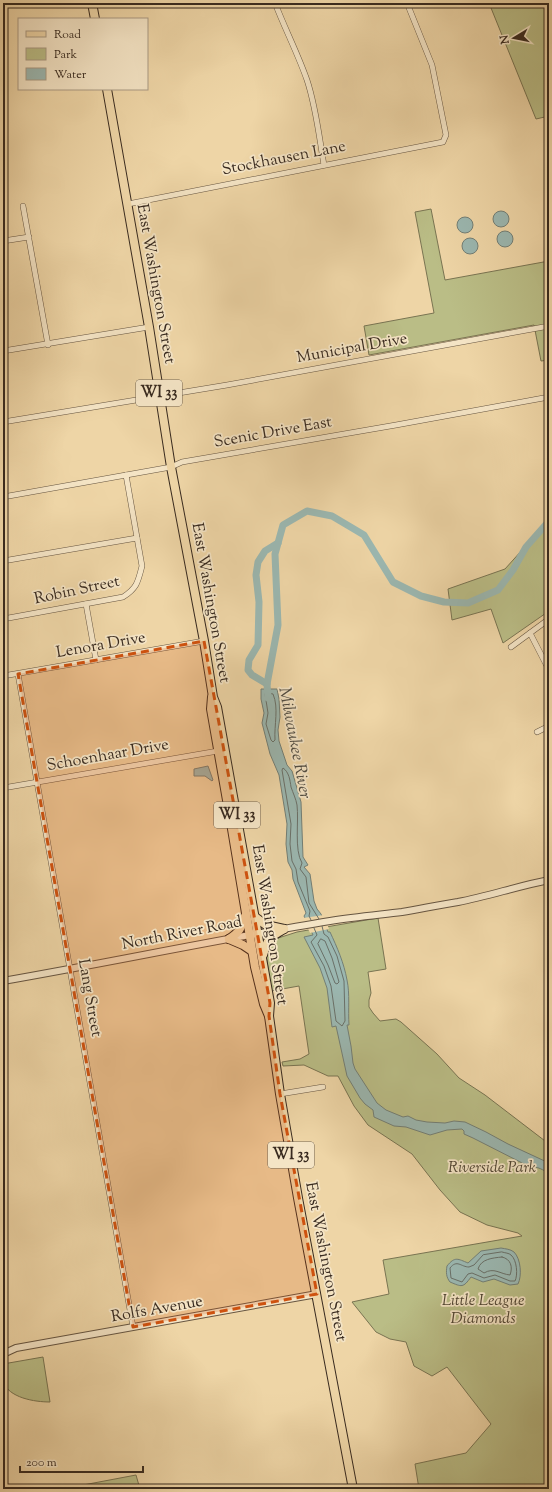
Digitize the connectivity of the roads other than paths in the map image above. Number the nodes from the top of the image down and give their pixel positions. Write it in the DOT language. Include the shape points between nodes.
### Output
graph roads {
  1 [pos="92,3"];
  2 [pos="275,3"];
  3 [pos="407,3"];
  4 [pos="95,18"];
  5 [pos="107,90"];
  6 [pos="324,165"];
  7 [pos="128,204"];
  8 [pos="23,206"];
  9 [pos="28,237"];
  10 [pos="3,241"];
  11 [pos="549,326"];
  12 [pos="149,327"];
  13 [pos="48,345"];
  14 [pos="3,351"];
  15 [pos="160,396"];
  16 [pos="549,397"];
  17 [pos="3,422"];
  18 [pos="171,467"];
  19 [pos="126,475"];
  20 [pos="3,497"];
  21 [pos="137,538"];
  22 [pos="3,561"];
  23 [pos="86,604"];
  24 [pos="3,619"];
  25 [pos="549,619"];
  26 [pos="530,633"];
  27 [pos="204,641"];
  28 [pos="511,647"];
  29 [pos="96,660"];
  30 [pos="549,670"];
  31 [pos="18,674"];
  32 [pos="3,676"];
  33 [pos="213,697"];
  34 [pos="549,726"];
  35 [pos="537,732"];
  36 [pos="218,751"];
  37 [pos="37,781"];
  38 [pos="3,788"];
  39 [pos="549,880"];
  40 [pos="246,914"];
  41 [pos="255,917"];
  42 [pos="284,929"];
  43 [pos="258,933"];
  44 [pos="249,935"];
  45 [pos="229,939"];
  46 [pos="252,951"];
  47 [pos="262,957"];
  48 [pos="71,969"];
  49 [pos="3,982"];
  50 [pos="269,1016"];
  51 [pos="323,1087"];
  52 [pos="280,1094"];
  53 [pos="317,1294"];
  54 [pos="133,1327"];
  55 [pos="3,1354"];
  56 [pos="353,1489"];
  1 -- 4 [label="main road"];
  2 -- 6 [label="street" via="308,82"];
  3 -- 6 [label="street, Stockhausen Lane" via="432,65 445,139 439,143"];
  5 -- 7 [label="main road, East Washington Street / WI 33"];
  6 -- 7 [label="street, Stockhausen Lane"];
  7 -- 12 [label="main road, East Washington Street / WI 33"];
  8 -- 9 [label="street"];
  9 -- 10 [label="street"];
  9 -- 13 [label="street"];
  11 -- 15 [label="street, Municipal Drive"];
  12 -- 13 [label="street"];
  12 -- 15 [label="main road, East Washington Street / WI 33"];
  13 -- 14 [label="street"];
  15 -- 17 [label="street, Municipal Drive"];
  15 -- 18 [label="main road, East Washington Street / WI 33"];
  16 -- 18 [label="street, Scenic Drive East" via="182,462"];
  18 -- 19 [label="street, Scenic Drive East"];
  18 -- 27 [label="main road, East Washington Street / WI 33"];
  19 -- 20 [label="street, Scenic Drive East"];
  19 -- 21 [label="street, Robin Street"];
  21 -- 22 [label="street"];
  21 -- 23 [label="street, Robin Street" via="142,566 133,591 123,598"];
  23 -- 24 [label="street, Robin Street"];
  23 -- 29 [label="street"];
  25 -- 26 [label="street"];
  26 -- 28 [label="street"];
  26 -- 30 [label="street"];
  27 -- 29 [label="street, Lenora Drive"];
  27 -- 33 [label="main road, East Washington Street / WI 33"];
  29 -- 31 [label="street, Lenora Drive"];
  31 -- 32 [label="street, Lenora Drive"];
  31 -- 37 [label="street, Lang Street"];
  33 -- 36 [label="main road, East Washington Street / WI 33" via="211,709"];
  33 -- 41 [label="main road, East Washington Street / WI 33" via="217,707"];
  34 -- 35 [label="street"];
  36 -- 37 [label="street, Schoenhaar Drive"];
  36 -- 40 [label="main road, East Washington Street / WI 33"];
  37 -- 38 [label="street, Schoenhaar Drive"];
  37 -- 48 [label="street, Lang Street"];
  39 -- 42 [label="street, North River Road" via="485,896 402,912 371,914"];
  40 -- 44 [label="main road, East Washington Street / WI 33"];
  40 -- 45 [label="main road" via="238,933"];
  41 -- 42 [label="main road" via="266,925"];
  41 -- 43 [label="main road, East Washington Street / WI 33"];
  42 -- 43 [label="street, North River Road"];
  42 -- 47 [label="main road" via="269,939"];
  43 -- 44 [label="street, North River Road"];
  43 -- 47 [label="main road, East Washington Street / WI 33"];
  44 -- 45 [label="street, North River Road"];
  44 -- 46 [label="main road, East Washington Street / WI 33"];
  45 -- 46 [label="main road" via="243,944"];
  45 -- 48 [label="street, North River Road"];
  46 -- 50 [label="main road, East Washington Street / WI 33"];
  47 -- 50 [label="main road, East Washington Street / WI 33" via="270,1003"];
  48 -- 49 [label="street, North River Road"];
  48 -- 54 [label="street, Lang Street"];
  50 -- 52 [label="main road, East Washington Street / WI 33"];
  51 -- 52 [label="street"];
  52 -- 53 [label="main road, East Washington Street / WI 33"];
  53 -- 54 [label="street, Rolfs Avenue"];
  53 -- 56 [label="main road, East Washington Street / WI 33"];
  54 -- 55 [label="street, Rolfs Avenue" via="16,1348"];
}
